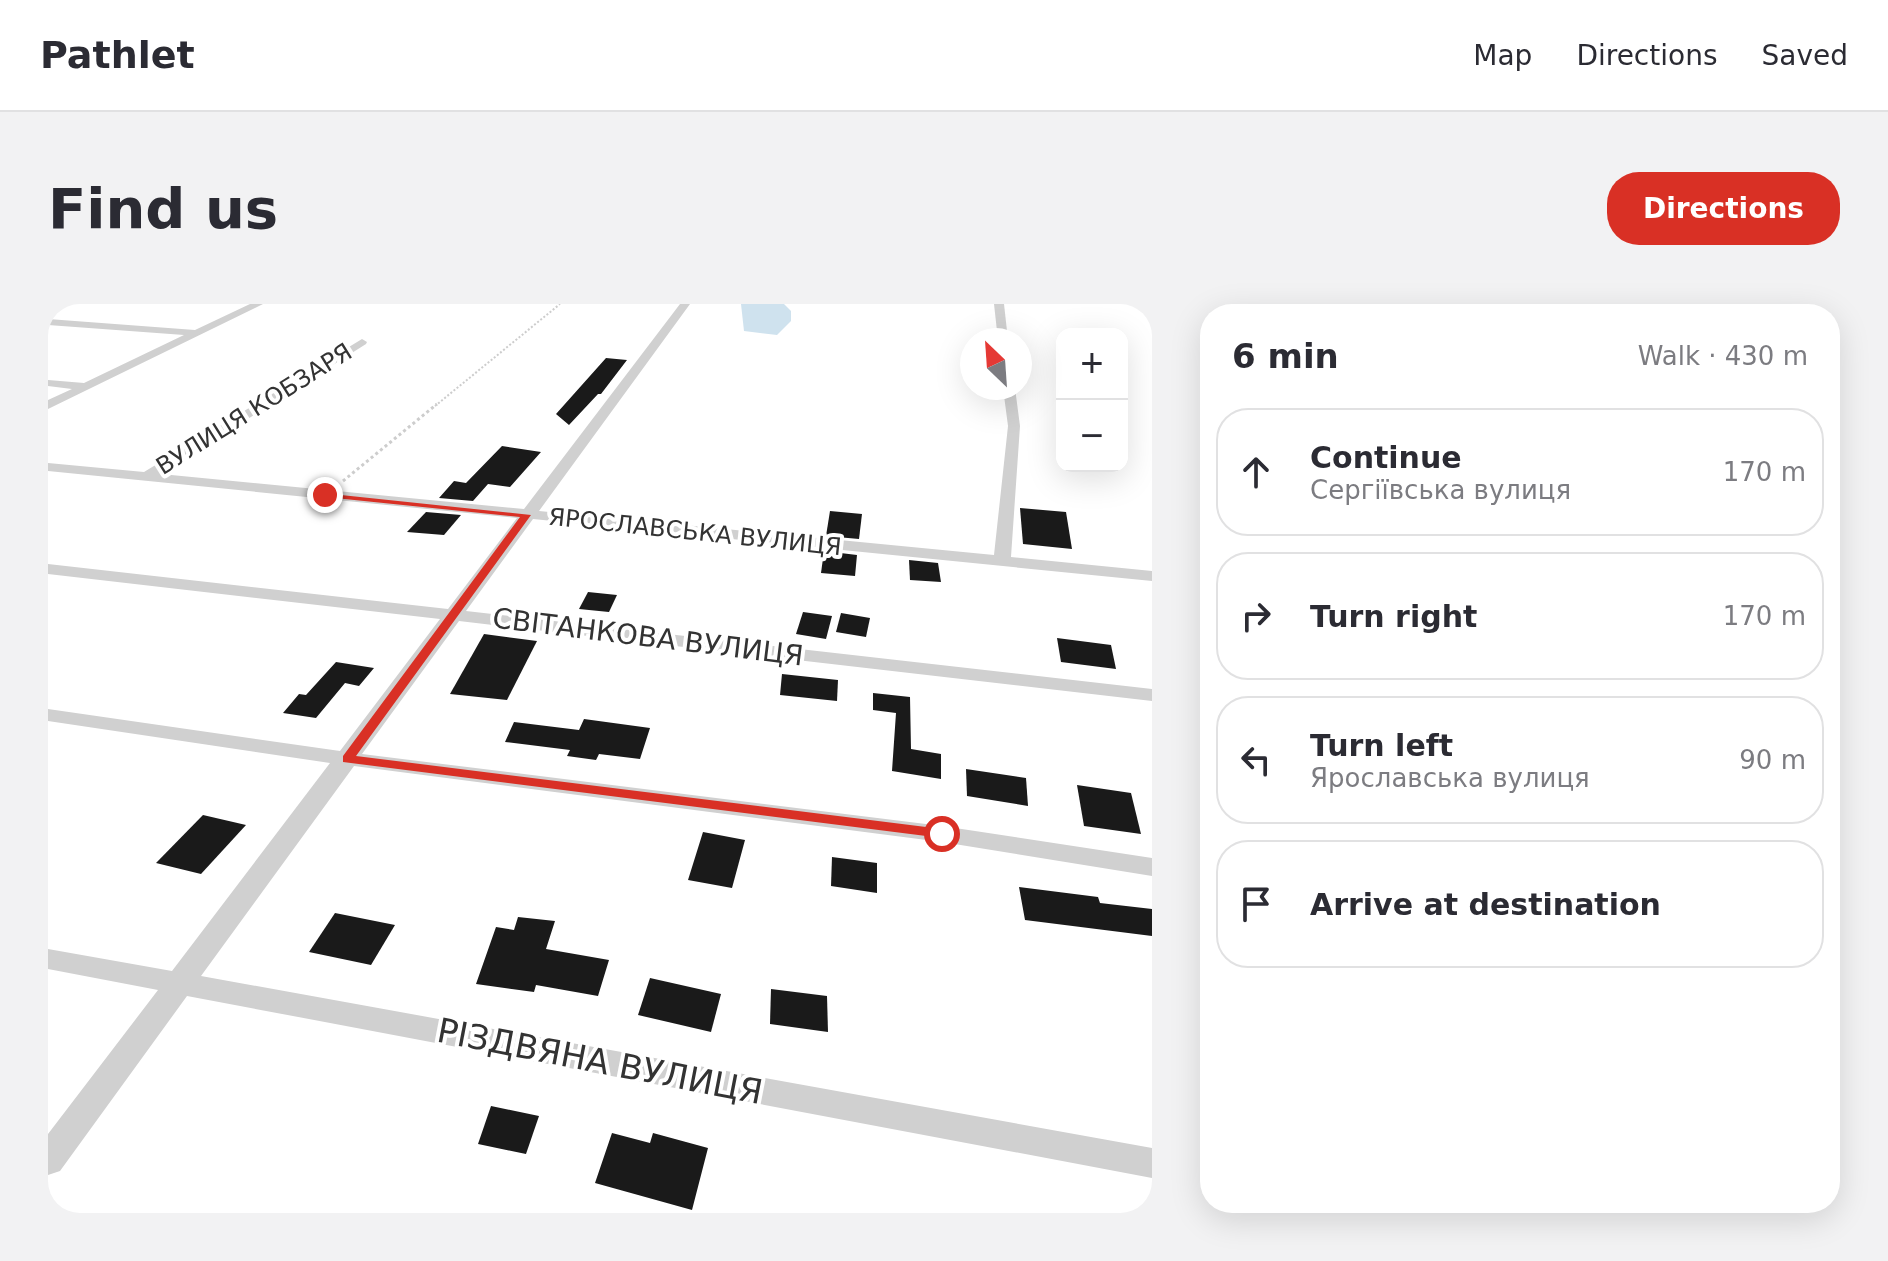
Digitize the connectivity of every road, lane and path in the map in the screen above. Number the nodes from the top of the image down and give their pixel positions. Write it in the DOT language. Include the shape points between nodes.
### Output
graph roads {
  1 [pos="258,304"];
  2 [pos="560,304"];
  3 [pos="685,304"];
  4 [pos="999,304"];
  5 [pos="48,322"];
  6 [pos="1002,328"];
  7 [pos="195,333"];
  8 [pos="362,342"];
  9 [pos="48,383"];
  10 [pos="87,387"];
  11 [pos="1011,400"];
  12 [pos="48,405"];
  13 [pos="48,467"];
  14 [pos="146,477"];
  15 [pos="325,495"];
  16 [pos="526,515"];
  17 [pos="1002,562"];
  18 [pos="48,569"];
  19 [pos="1152,576"];
  20 [pos="455,614"];
  21 [pos="1152,695"];
  22 [pos="48,715"];
  23 [pos="347,759"];
  24 [pos="1152,867"];
  25 [pos="48,959"];
  26 [pos="181,983"];
  27 [pos="48,1160"];
  28 [pos="1152,1163"];
  1 -- 7 [label="street"];
  2 -- 15 [label="path"];
  3 -- 16 [label="street"];
  4 -- 6 [label="street"];
  5 -- 7 [label="street"];
  7 -- 10 [label="street"];
  8 -- 14 [label="street, ВУЛИЦЯ КОБЗАРЯ"];
  9 -- 10 [label="street"];
  10 -- 12 [label="street"];
  11 -- 17 [label="street" via="1014,426"];
  13 -- 14 [label="street, ЯРОСЛАВСЬКА ВУЛИЦЯ"];
  14 -- 15 [label="street, ЯРОСЛАВСЬКА ВУЛИЦЯ"];
  15 -- 16 [label="street, ЯРОСЛАВСЬКА ВУЛИЦЯ"];
  16 -- 17 [label="street, ЯРОСЛАВСЬКА ВУЛИЦЯ"];
  16 -- 20 [label="street"];
  17 -- 19 [label="street, ЯРОСЛАВСЬКА ВУЛИЦЯ"];
  18 -- 20 [label="street, СВІТАНКОВА ВУЛИЦЯ"];
  20 -- 21 [label="street, СВІТАНКОВА ВУЛИЦЯ"];
  20 -- 23 [label="street"];
  22 -- 23 [label="street"];
  23 -- 24 [label="street" via="942,834"];
  23 -- 26 [label="street"];
  25 -- 26 [label="street, РІЗДВЯНА ВУЛИЦЯ"];
  26 -- 27 [label="street"];
  26 -- 28 [label="street, РІЗДВЯНА ВУЛИЦЯ"];
}
